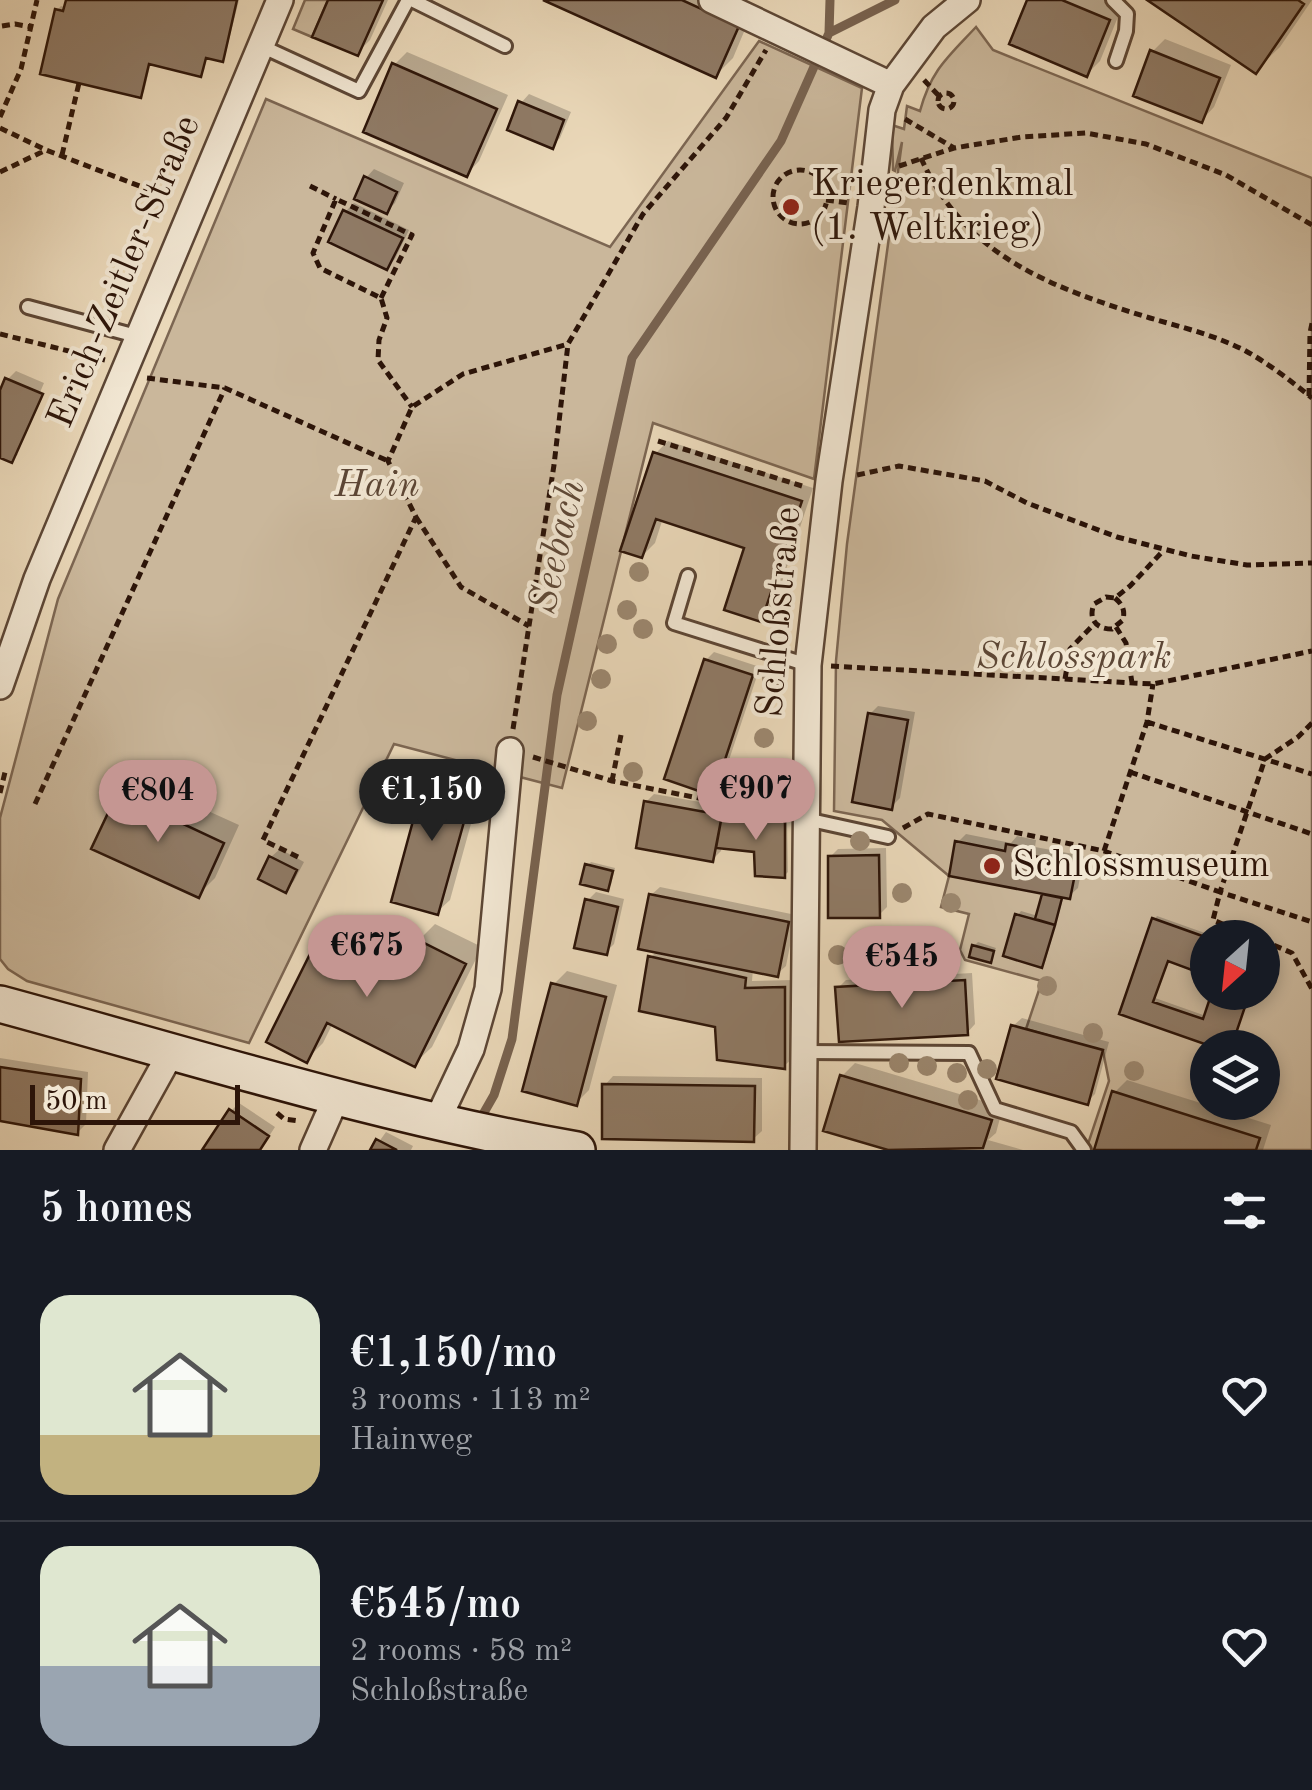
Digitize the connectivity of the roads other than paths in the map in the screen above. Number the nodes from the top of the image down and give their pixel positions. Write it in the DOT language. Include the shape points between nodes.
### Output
graph roads {
  1 [pos="280,0"];
  2 [pos="410,0"];
  3 [pos="712,0"];
  4 [pos="968,0"];
  5 [pos="1113,0"];
  6 [pos="261,46"];
  7 [pos="505,46"];
  8 [pos="1116,61"];
  9 [pos="892,86"];
  10 [pos="28,307"];
  11 [pos="140,337"];
  12 [pos="688,576"];
  13 [pos="808,665"];
  14 [pos="0,686"];
  15 [pos="510,751"];
  16 [pos="806,819"];
  17 [pos="888,837"];
  18 [pos="0,980"];
  19 [pos="0,1004"];
  20 [pos="40,1015"];
  21 [pos="172,1052"];
  22 [pos="806,1052"];
  23 [pos="336,1098"];
  24 [pos="445,1124"];
  25 [pos="509,1142"];
  26 [pos="118,1150"];
  27 [pos="314,1150"];
  28 [pos="577,1150"];
  29 [pos="803,1150"];
  30 [pos="1084,1150"];
  1 -- 6 [label="street, Erich-Zeitler-Straße"];
  2 -- 6 [label="lane" via="359,91"];
  2 -- 7 [label="lane"];
  3 -- 9 [label="street"];
  4 -- 9 [label="street, Schloßstraße" via="934,27"];
  5 -- 8 [label="lane" via="1127,14"];
  6 -- 11 [label="street, Erich-Zeitler-Straße"];
  9 -- 13 [label="street, Schloßstraße" via="882,110"];
  10 -- 11 [label="lane"];
  11 -- 14 [label="street, Erich-Zeitler-Straße" via="37,579"];
  12 -- 13 [label="lane" via="674,623"];
  13 -- 16 [label="street, Schloßstraße"];
  15 -- 24 [label="street" via="488,989"];
  16 -- 17 [label="lane"];
  16 -- 22 [label="street, Schloßstraße"];
  18 -- 20 [label="main road"];
  19 -- 20 [label="main road"];
  20 -- 21 [label="main road"];
  21 -- 23 [label="main road"];
  21 -- 26 [label="street"];
  22 -- 29 [label="street, Schloßstraße"];
  22 -- 30 [label="lane" via="969,1053 995,1109 1071,1132"];
  23 -- 24 [label="main road"];
  23 -- 27 [label="street"];
  24 -- 25 [label="main road"];
  25 -- 28 [label="main road"];
}
